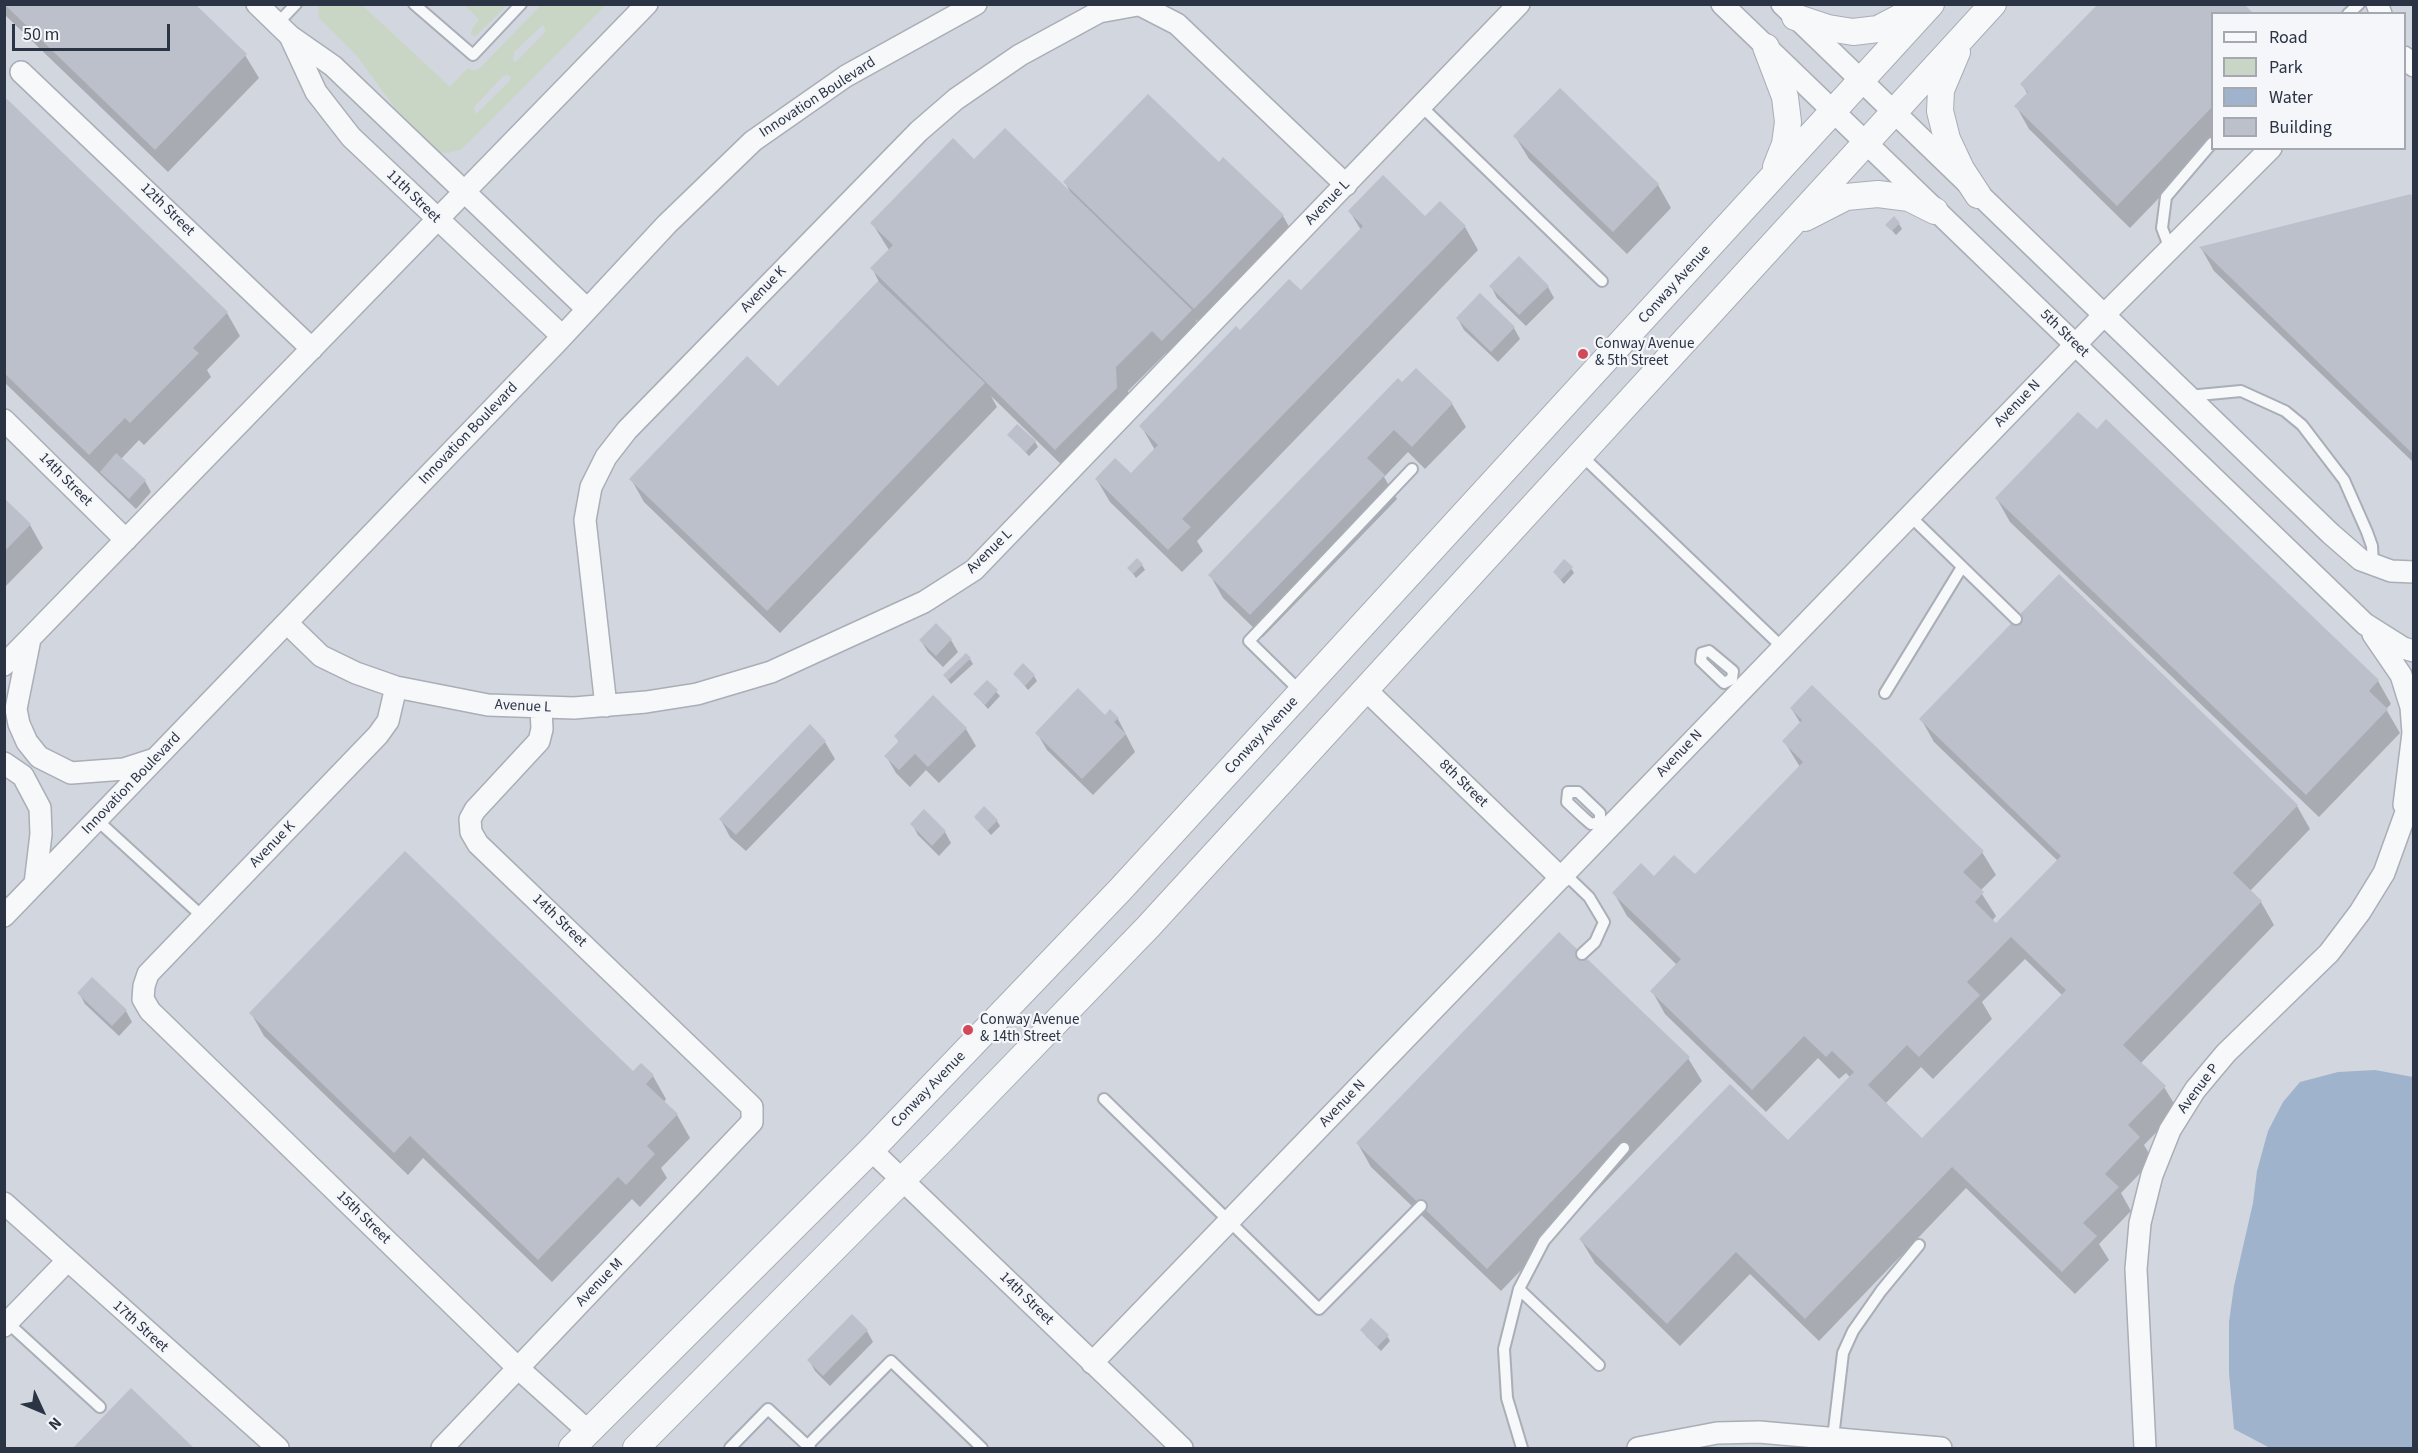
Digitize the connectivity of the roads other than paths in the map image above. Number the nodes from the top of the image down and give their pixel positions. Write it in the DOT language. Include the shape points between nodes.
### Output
graph roads {
  1 [pos="256,4"];
  2 [pos="296,4"];
  3 [pos="414,4"];
  4 [pos="521,4"];
  5 [pos="647,4"];
  6 [pos="1519,4"];
  7 [pos="1722,4"];
  8 [pos="1923,4"];
  9 [pos="1931,4"];
  10 [pos="1993,4"];
  11 [pos="1142,5"];
  12 [pos="968,7"];
  13 [pos="1789,11"];
  14 [pos="284,30"];
  15 [pos="1967,32"];
  16 [pos="1766,47"];
  17 [pos="21,72"];
  18 [pos="1860,80"];
  19 [pos="1421,106"];
  20 [pos="1832,110"];
  21 [pos="1893,113"];
  22 [pos="1865,143"];
  23 [pos="2211,144"];
  24 [pos="2269,150"];
  25 [pos="1772,177"];
  26 [pos="1346,185"];
  27 [pos="465,191"];
  28 [pos="1978,195"];
  29 [pos="1935,211"];
  30 [pos="437,220"];
  31 [pos="1787,229"];
  32 [pos="2170,249"];
  33 [pos="1602,281"];
  34 [pos="587,309"];
  35 [pos="2104,315"];
  36 [pos="562,336"];
  37 [pos="2075,345"];
  38 [pos="312,349"];
  39 [pos="2187,396"];
  40 [pos="4,420"];
  41 [pos="1581,455"];
  42 [pos="1412,469"];
  43 [pos="1910,516"];
  44 [pos="126,540"];
  45 [pos="2373,564"];
  46 [pos="1962,567"];
  47 [pos="2414,572"];
  48 [pos="2016,619"];
  49 [pos="287,623"];
  50 [pos="2366,624"];
  51 [pos="30,638"];
  52 [pos="1783,648"];
  53 [pos="2414,651"];
  54 [pos="4,665"];
  55 [pos="396,687"];
  56 [pos="1366,690"];
  57 [pos="1302,693"];
  58 [pos="1885,693"];
  59 [pos="606,706"];
  60 [pos="541,709"];
  61 [pos="157,758"];
  62 [pos="4,763"];
  63 [pos="2414,790"];
  64 [pos="98,820"];
  65 [pos="2401,827"];
  66 [pos="1563,876"];
  67 [pos="35,884"];
  68 [pos="4,916"];
  69 [pos="203,917"];
  70 [pos="1582,954"];
  71 [pos="143,999"];
  72 [pos="1104,1099"];
  73 [pos="753,1115"];
  74 [pos="1624,1148"];
  75 [pos="871,1150"];
  76 [pos="902,1180"];
  77 [pos="4,1203"];
  78 [pos="1421,1206"];
  79 [pos="1230,1222"];
  80 [pos="1918,1245"];
  81 [pos="67,1261"];
  82 [pos="1519,1289"];
  83 [pos="6,1324"];
  84 [pos="1092,1363"];
  85 [pos="1599,1365"];
  86 [pos="519,1369"];
  87 [pos="100,1407"];
  88 [pos="1833,1438"];
  89 [pos="580,1440"];
  90 [pos="808,1447"];
  91 [pos="278,1449"];
  92 [pos="442,1449"];
  93 [pos="636,1449"];
  94 [pos="730,1449"];
  95 [pos="982,1449"];
  96 [pos="1182,1449"];
  97 [pos="1522,1449"];
  98 [pos="1638,1449"];
  99 [pos="1941,1449"];
  100 [pos="2145,1449"];
  1 -- 14 [label="street, 11th Street"];
  2 -- 14 [label="lane"];
  3 -- 4 [label="lane" via="472,55"];
  5 -- 27 [label="street"];
  6 -- 19 [label="street, Avenue L"];
  7 -- 16 [label="street, 5th Street"];
  8 -- 13 [label="street" via="1878,29 1853,32 1828,28"];
  9 -- 18 [label="street, Conway Avenue"];
  10 -- 15 [label="street"];
  11 -- 26 [label="street" via="1177,24"];
  11 -- 59 [label="street, Avenue K" via="1100,12 1020,55 956,99 919,131 635,422 606,458 591,487 585,520"];
  12 -- 34 [label="street, Innovation Boulevard" via="846,76 753,141"];
  13 -- 18 [label="street"];
  14 -- 27 [label="street, 11th Street" via="333,66"];
  14 -- 30 [label="street, 11th Street" via="316,92 351,137"];
  15 -- 21 [label="street"];
  15 -- 28 [label="street" via="1941,90 1940,111 1947,139"];
  16 -- 20 [label="street, 5th Street"];
  16 -- 25 [label="street" via="1785,97 1788,122 1785,144"];
  17 -- 38 [label="street, 12th Street"];
  18 -- 20 [label="street, Conway Avenue"];
  18 -- 21 [label="street"];
  19 -- 26 [label="street, Avenue L"];
  19 -- 33 [label="lane"];
  20 -- 22 [label="street, 5th Street"];
  20 -- 25 [label="street, Conway Avenue"];
  21 -- 22 [label="street"];
  21 -- 28 [label="street"];
  22 -- 29 [label="street, 5th Street"];
  22 -- 31 [label="street"];
  23 -- 32 [label="lane" via="2166,197 2163,228"];
  24 -- 32 [label="street, Avenue N"];
  25 -- 57 [label="street, Conway Avenue"];
  26 -- 59 [label="street, Avenue L" via="974,570 924,602 771,672 697,694"];
  27 -- 30 [label="street"];
  27 -- 34 [label="street, 11th Street"];
  28 -- 35 [label="street"];
  29 -- 31 [label="street" via="1909,198 1878,194 1846,197"];
  29 -- 37 [label="street, 5th Street"];
  30 -- 36 [label="street, 11th Street"];
  30 -- 38 [label="street"];
  31 -- 41 [label="street"];
  32 -- 35 [label="street, Avenue N"];
  34 -- 36 [label="street, Innovation Boulevard"];
  35 -- 37 [label="street, Avenue N"];
  35 -- 39 [label="street"];
  36 -- 49 [label="street, Innovation Boulevard"];
  37 -- 43 [label="street, Avenue N"];
  37 -- 50 [label="street, 5th Street"];
  38 -- 44 [label="street"];
  39 -- 45 [label="street" via="2331,534 2361,560"];
  39 -- 45 [label="lane" via="2241,391 2285,411 2302,425 2344,480 2367,532"];
  40 -- 44 [label="street, 14th Street"];
  41 -- 52 [label="lane"];
  41 -- 56 [label="street"];
  42 -- 57 [label="lane" via="1249,641"];
  43 -- 46 [label="lane"];
  43 -- 52 [label="street, Avenue N"];
  44 -- 51 [label="street"];
  45 -- 47 [label="street" via="2391,571"];
  46 -- 48 [label="lane"];
  46 -- 58 [label="lane"];
  49 -- 55 [label="street, Avenue L" via="321,656"];
  49 -- 61 [label="street, Innovation Boulevard"];
  50 -- 53 [label="street, 5th Street"];
  50 -- 65 [label="street" via="2401,675 2411,707 2413,733"];
  51 -- 54 [label="street"];
  51 -- 61 [label="street" via="16,709 27,742 39,757 71,773 124,769"];
  52 -- 66 [label="street, Avenue N" via="1737,684 1604,826"];
  55 -- 60 [label="street, Avenue L" via="488,705"];
  55 -- 69 [label="street, Avenue K" via="388,721 378,735"];
  56 -- 66 [label="street, 8th Street"];
  56 -- 76 [label="street" via="1148,927"];
  57 -- 75 [label="street, Conway Avenue"];
  59 -- 60 [label="street, Avenue L"];
  60 -- 73 [label="street, 14th Street" via="538,741 475,810 470,819 471,832 478,844 748,1103"];
  61 -- 64 [label="street, Innovation Boulevard"];
  62 -- 67 [label="street" via="23,776 40,808"];
  63 -- 65 [label="street, Avenue P"];
  64 -- 67 [label="street, Innovation Boulevard"];
  64 -- 69 [label="lane"];
  65 -- 100 [label="street, Avenue P" via="2384,873 2348,929 2329,953 2226,1053 2195,1089 2170,1130 2140,1223 2136,1269"];
  66 -- 70 [label="lane" via="1589,897 1604,922 1595,942"];
  66 -- 79 [label="street, Avenue N"];
  67 -- 68 [label="street, Innovation Boulevard"];
  69 -- 71 [label="street, Avenue K" via="148,974"];
  71 -- 86 [label="street, 15th Street" via="150,1011"];
  72 -- 79 [label="lane"];
  73 -- 86 [label="street, Avenue M" via="748,1128"];
  74 -- 82 [label="lane" via="1544,1241"];
  75 -- 76 [label="street, 14th Street"];
  75 -- 89 [label="street, Conway Avenue"];
  76 -- 84 [label="street, 14th Street"];
  76 -- 93 [label="street"];
  77 -- 81 [label="street, 17th Street"];
  78 -- 79 [label="lane" via="1318,1309"];
  79 -- 84 [label="street, Avenue N"];
  80 -- 88 [label="lane" via="1858,1323 1843,1353"];
  81 -- 83 [label="street"];
  81 -- 91 [label="street, 17th Street"];
  82 -- 85 [label="lane"];
  82 -- 97 [label="lane" via="1504,1349 1507,1398"];
  83 -- 87 [label="lane"];
  84 -- 96 [label="street, 14th Street"];
  86 -- 89 [label="street, 15th Street"];
  86 -- 92 [label="street, Avenue M"];
  88 -- 98 [label="street" via="1718,1433"];
  88 -- 99 [label="street"];
  90 -- 94 [label="lane" via="768,1409"];
  90 -- 95 [label="lane" via="891,1361"];
}
